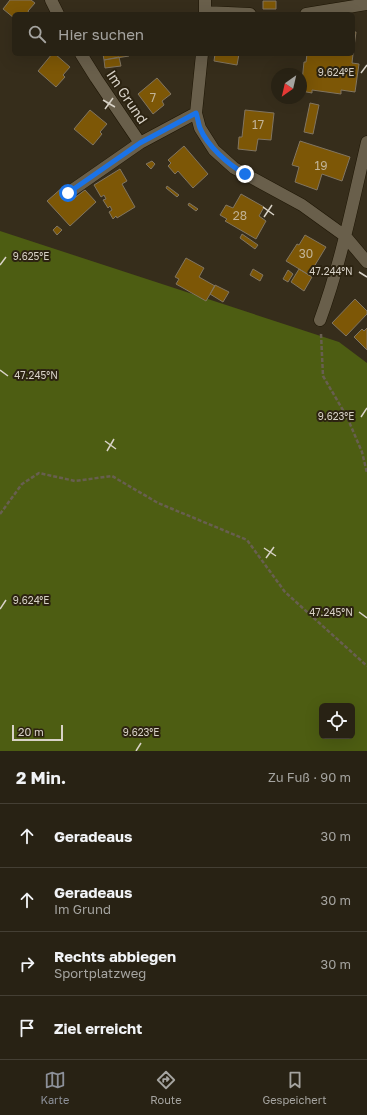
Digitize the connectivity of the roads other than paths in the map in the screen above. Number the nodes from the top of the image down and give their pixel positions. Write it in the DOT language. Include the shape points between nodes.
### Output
graph roads {
  1 [pos="51,0"];
  2 [pos="367,4"];
  3 [pos="205,9"];
  4 [pos="57,12"];
  5 [pos="232,12"];
  6 [pos="318,12"];
  7 [pos="82,56"];
  8 [pos="202,56"];
  9 [pos="196,113"];
  10 [pos="367,142"];
  11 [pos="140,143"];
  12 [pos="68,193"];
  13 [pos="346,236"];
  14 [pos="367,262"];
  15 [pos="320,320"];
  1 -- 4 [label="street"];
  2 -- 6 [label="street"];
  3 -- 5 [label="street"];
  7 -- 11 [label="street, Im Grund"];
  8 -- 9 [label="street"];
  9 -- 11 [label="street, Im Grund"];
  9 -- 13 [label="street" via="200,128 214,150 234,168 302,205"];
  10 -- 13 [label="street"];
  11 -- 12 [label="street"];
  13 -- 14 [label="street"];
  13 -- 15 [label="street"];
}
